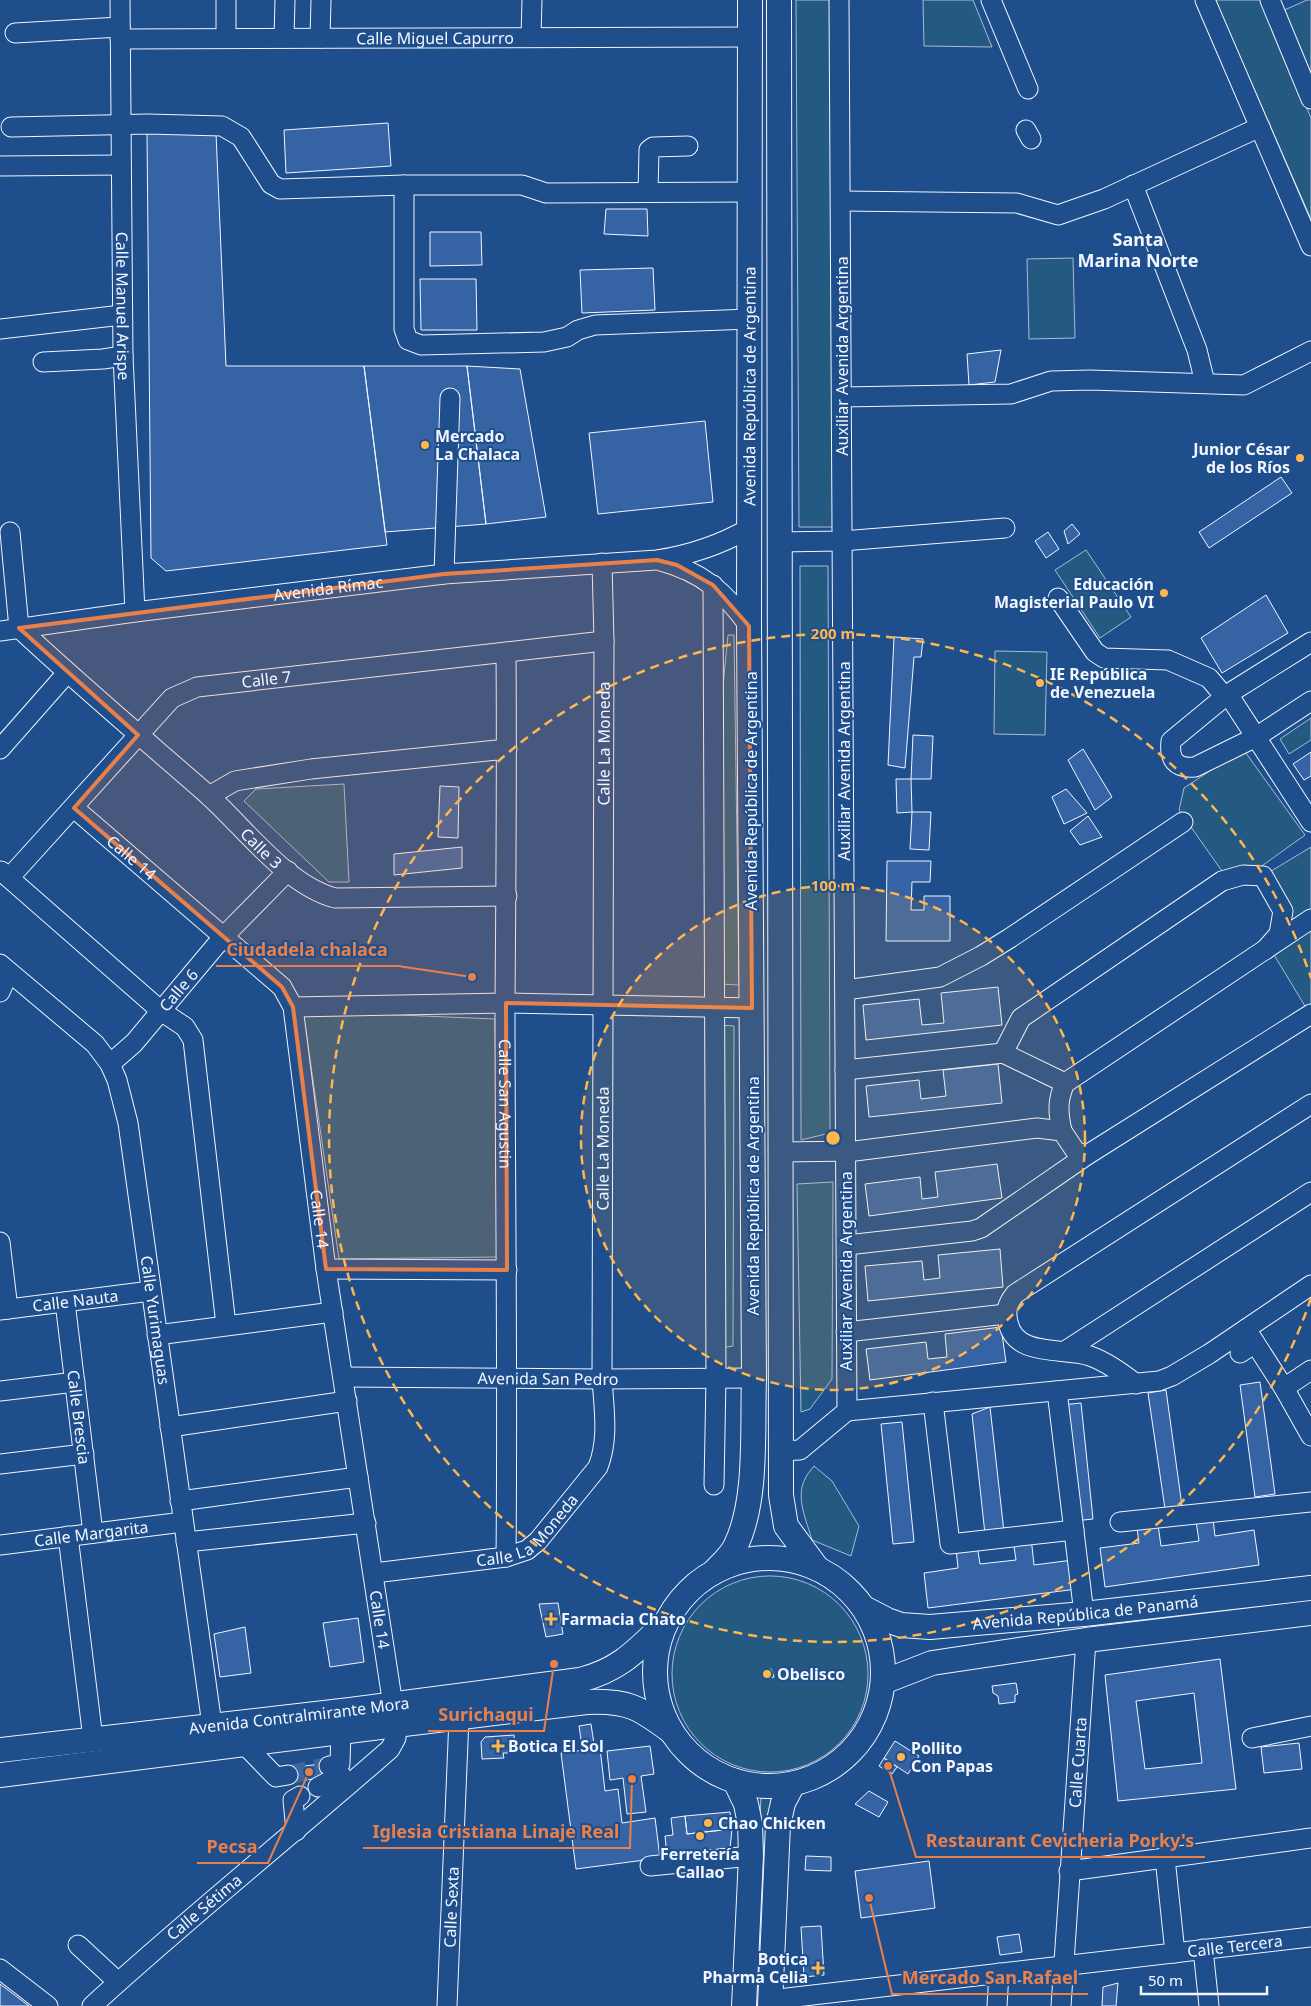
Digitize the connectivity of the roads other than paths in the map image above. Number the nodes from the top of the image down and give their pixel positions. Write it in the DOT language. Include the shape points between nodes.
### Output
graph roads {
  1 [pos="120,0"];
  2 [pos="226,0"];
  3 [pos="285,0"];
  4 [pos="322,0"];
  5 [pos="532,0"];
  6 [pos="750,0"];
  7 [pos="779,0"];
  8 [pos="839,0"];
  9 [pos="991,0"];
  10 [pos="1205,0"];
  11 [pos="1270,0"];
  12 [pos="15,33"];
  13 [pos="120,33"];
  14 [pos="750,36"];
  15 [pos="532,37"];
  16 [pos="226,38"];
  17 [pos="284,38"];
  18 [pos="320,38"];
  19 [pos="1028,89"];
  20 [pos="1311,99"];
  21 [pos="121,125"];
  22 [pos="11,127"];
  23 [pos="1260,127"];
  24 [pos="688,146"];
  25 [pos="121,165"];
  26 [pos="0,166"];
  27 [pos="404,185"];
  28 [pos="1132,186"];
  29 [pos="648,192"];
  30 [pos="750,192"];
  31 [pos="841,201"];
  32 [pos="1311,246"];
  33 [pos="122,315"];
  34 [pos="750,319"];
  35 [pos="0,328"];
  36 [pos="1311,351"];
  37 [pos="122,356"];
  38 [pos="43,362"];
  39 [pos="1205,383"];
  40 [pos="842,397"];
  41 [pos="450,398"];
  42 [pos="750,528"];
  43 [pos="1005,528"];
  44 [pos="10,532"];
  45 [pos="842,541"];
  46 [pos="778,542"];
  47 [pos="657,560"];
  48 [pos="602,564"];
  49 [pos="444,574"];
  50 [pos="713,585"];
  51 [pos="1058,598"];
  52 [pos="134,612"];
  53 [pos="749,626"];
  54 [pos="19,628"];
  55 [pos="0,631"];
  56 [pos="604,641"];
  57 [pos="1311,642"];
  58 [pos="506,652"];
  59 [pos="67,674"];
  60 [pos="1227,695"];
  61 [pos="1311,701"];
  62 [pos="138,735"];
  63 [pos="1256,737"];
  64 [pos="0,749"];
  65 [pos="507,749"];
  66 [pos="209,796"];
  67 [pos="74,808"];
  68 [pos="1183,822"];
  69 [pos="1311,822"];
  70 [pos="288,871"];
  71 [pos="5,874"];
  72 [pos="507,896"];
  73 [pos="1311,918"];
  74 [pos="223,937"];
  75 [pos="1265,950"];
  76 [pos="4,968"];
  77 [pos="845,990"];
  78 [pos="0,992"];
  79 [pos="506,1003"];
  80 [pos="604,1006"];
  81 [pos="293,1007"];
  82 [pos="714,1008"];
  83 [pos="752,1008"];
  84 [pos="161,1011"];
  85 [pos="1311,1014"];
  86 [pos="1003,1053"];
  87 [pos="110,1064"];
  88 [pos="845,1070"];
  89 [pos="1065,1083"];
  90 [pos="1311,1104"];
  91 [pos="1062,1131"];
  92 [pos="781,1152"];
  93 [pos="846,1152"];
  94 [pos="1087,1155"];
  95 [pos="1311,1192"];
  96 [pos="0,1242"];
  97 [pos="847,1245"];
  98 [pos="326,1269"];
  99 [pos="507,1270"];
  100 [pos="1311,1285"];
  101 [pos="151,1291"];
  102 [pos="65,1302"];
  103 [pos="4,1310"];
  104 [pos="333,1312"];
  105 [pos="1006,1314"];
  106 [pos="226,1325"];
  107 [pos="846,1332"];
  108 [pos="157,1334"];
  109 [pos="1247,1342"];
  110 [pos="1065,1351"];
  111 [pos="1311,1370"];
  112 [pos="343,1377"];
  113 [pos="508,1378"];
  114 [pos="754,1378"];
  115 [pos="602,1379"];
  116 [pos="716,1379"];
  117 [pos="75,1382"];
  118 [pos="1136,1384"];
  119 [pos="1284,1388"];
  120 [pos="0,1391"];
  121 [pos="1057,1391"];
  122 [pos="347,1401"];
  123 [pos="933,1402"];
  124 [pos="847,1411"];
  125 [pos="170,1427"];
  126 [pos="1311,1436"];
  127 [pos="780,1450"];
  128 [pos="84,1454"];
  129 [pos="0,1464"];
  130 [pos="358,1477"];
  131 [pos="714,1485"];
  132 [pos="180,1501"];
  133 [pos="1311,1502"];
  134 [pos="183,1522"];
  135 [pos="1120,1522"];
  136 [pos="366,1523"];
  137 [pos="1074,1530"];
  138 [pos="93,1533"];
  139 [pos="68,1536"];
  140 [pos="186,1542"];
  141 [pos="0,1544"];
  142 [pos="506,1557"];
  143 [pos="817,1568"];
  144 [pos="714,1572"];
  145 [pos="374,1573"];
  146 [pos="1311,1588"];
  147 [pos="864,1608"];
  148 [pos="1311,1613"];
  149 [pos="1084,1614"];
  150 [pos="667,1621"];
  151 [pos="1086,1640"];
  152 [pos="883,1682"];
  153 [pos="395,1714"];
  154 [pos="459,1718"];
  155 [pos="212,1726"];
  156 [pos="1311,1726"];
  157 [pos="341,1732"];
  158 [pos="672,1732"];
  159 [pos="1252,1738"];
  160 [pos="93,1739"];
  161 [pos="244,1744"];
  162 [pos="0,1750"];
  163 [pos="340,1772"];
  164 [pos="0,1775"];
  165 [pos="735,1781"];
  166 [pos="793,1784"];
  167 [pos="318,1786"];
  168 [pos="296,1832"];
  169 [pos="1311,1838"];
  170 [pos="752,1856"];
  171 [pos="1166,1858"];
  172 [pos="650,1866"];
  173 [pos="1069,1871"];
  174 [pos="1311,1937"];
  175 [pos="78,1945"];
  176 [pos="1202,1949"];
  177 [pos="1175,1953"];
  178 [pos="1063,1966"];
  179 [pos="0,1969"];
  180 [pos="998,1973"];
  181 [pos="118,1982"];
  182 [pos="770,2003"];
  183 [pos="48,2006"];
  184 [pos="92,2006"];
  185 [pos="447,2006"];
  186 [pos="744,2006"];
  187 [pos="997,2006"];
  188 [pos="1062,2006"];
  189 [pos="1209,2006"];
  1 -- 13 [label="street, Calle Manuel Arispe"];
  2 -- 16 [label="street"];
  3 -- 17 [label="street"];
  4 -- 18 [label="street"];
  5 -- 15 [label="street"];
  6 -- 14 [label="main road, Avenida República de Argentina"];
  7 -- 46 [label="main road, Avenida República de Argentina"];
  8 -- 31 [label="street, Auxiliar Avenida Argentina"];
  9 -- 19 [label="street"];
  10 -- 23 [label="street"];
  11 -- 20 [label="street"];
  12 -- 13 [label="street, Calle Miguel Capurro"];
  13 -- 16 [label="street, Calle Miguel Capurro"];
  13 -- 21 [label="street, Calle Manuel Arispe"];
  14 -- 15 [label="street, Calle Miguel Capurro"];
  14 -- 30 [label="main road, Avenida República de Argentina"];
  15 -- 18 [label="street, Calle Miguel Capurro"];
  16 -- 17 [label="street, Calle Miguel Capurro"];
  17 -- 18 [label="street, Calle Miguel Capurro"];
  21 -- 22 [label="street"];
  21 -- 25 [label="street, Calle Manuel Arispe"];
  21 -- 27 [label="street" via="222,126 241,137 271,184 280,189"];
  23 -- 28 [label="street"];
  23 -- 32 [label="street"];
  24 -- 29 [label="street" via="653,147 649,150"];
  25 -- 26 [label="street"];
  25 -- 33 [label="street, Calle Manuel Arispe"];
  27 -- 29 [label="street" via="522,185 546,193"];
  27 -- 34 [label="street" via="404,329 408,340 420,345 544,342 567,337 595,325"];
  28 -- 31 [label="street" via="1058,215 1017,203"];
  28 -- 39 [label="street" via="1197,350"];
  29 -- 30 [label="street"];
  30 -- 34 [label="main road, Avenida República de Argentina"];
  31 -- 40 [label="street, Auxiliar Avenida Argentina"];
  33 -- 35 [label="street"];
  33 -- 37 [label="street, Calle Manuel Arispe"];
  34 -- 42 [label="main road, Avenida República de Argentina"];
  36 -- 39 [label="street" via="1244,384"];
  37 -- 38 [label="street"];
  37 -- 52 [label="street, Calle Manuel Arispe"];
  39 -- 40 [label="street" via="1090,380 1051,382 1011,394"];
  40 -- 45 [label="street, Auxiliar Avenida Argentina"];
  41 -- 49 [label="street"];
  42 -- 47 [label="street, Avenida Rímac" via="706,549"];
  42 -- 53 [label="main road, Avenida República de Argentina"];
  43 -- 45 [label="street"];
  44 -- 54 [label="street"];
  45 -- 46 [label="street"];
  45 -- 77 [label="street, Auxiliar Avenida Argentina"];
  46 -- 92 [label="main road, Avenida República de Argentina"];
  47 -- 48 [label="street, Avenida Rímac"];
  47 -- 50 [label="street, Avenida Rímac" via="677,565"];
  48 -- 49 [label="street, Avenida Rímac"];
  48 -- 56 [label="street, Calle La Moneda"];
  49 -- 52 [label="street, Avenida Rímac"];
  50 -- 53 [label="street, Avenida Rímac"];
  50 -- 82 [label="street"];
  51 -- 60 [label="street" via="1095,652 1104,658 1168,660 1209,678"];
  52 -- 54 [label="street, Avenida Rímac"];
  53 -- 83 [label="main road, Avenida República de Argentina"];
  54 -- 55 [label="street, Avenida Rímac"];
  54 -- 59 [label="street, Calle 3"];
  56 -- 58 [label="street, Calle 7"];
  56 -- 80 [label="street, Calle La Moneda"];
  57 -- 60 [label="street"];
  58 -- 62 [label="street, Calle 7" via="197,687 172,698"];
  58 -- 65 [label="street, Calle San Agustin"];
  59 -- 62 [label="street, Calle 3"];
  59 -- 64 [label="street"];
  60 -- 63 [label="street"];
  60 -- 63 [label="street" via="1171,741 1170,752 1176,764 1185,768 1195,767"];
  61 -- 63 [label="street"];
  62 -- 66 [label="street, Calle 3"];
  62 -- 67 [label="street, Calle 7"];
  63 -- 69 [label="street"];
  65 -- 66 [label="street" via="292,772 235,781"];
  65 -- 72 [label="street, Calle San Agustin"];
  66 -- 70 [label="street, Calle 3"];
  67 -- 71 [label="street, Calle 7"];
  67 -- 74 [label="street, Calle 14"];
  68 -- 77 [label="street" via="1010,938 940,977"];
  70 -- 72 [label="street, Calle 3" via="322,894 336,898"];
  70 -- 74 [label="street, Calle 6"];
  71 -- 84 [label="street"];
  72 -- 79 [label="street, Calle San Agustin"];
  73 -- 75 [label="street"];
  74 -- 81 [label="street, Calle 14" via="282,988"];
  74 -- 84 [label="street, Calle 6"];
  75 -- 86 [label="street" via="1278,934 1283,911 1262,876 1243,875 1222,882 1021,1018"];
  75 -- 89 [label="street"];
  76 -- 78 [label="street"];
  76 -- 87 [label="street, Calle Yurimaguas" via="94,1044"];
  77 -- 88 [label="street, Auxiliar Avenida Argentina"];
  79 -- 80 [label="street"];
  79 -- 81 [label="street"];
  79 -- 99 [label="street, Calle San Agustin"];
  80 -- 82 [label="street"];
  80 -- 115 [label="street, Calle La Moneda"];
  81 -- 98 [label="street, Calle 14"];
  82 -- 83 [label="street"];
  82 -- 116 [label="street"];
  83 -- 114 [label="main road, Avenida República de Argentina"];
  84 -- 87 [label="street, Calle 6" via="134,1043"];
  84 -- 106 [label="street" via="185,1027 193,1040"];
  85 -- 94 [label="street"];
  86 -- 88 [label="street"];
  86 -- 89 [label="street"];
  87 -- 101 [label="street, Calle Yurimaguas" via="128,1123"];
  88 -- 93 [label="street, Auxiliar Avenida Argentina"];
  89 -- 91 [label="street" via="1059,1096 1058,1111"];
  90 -- 105 [label="street" via="1015,1294 1008,1303"];
  91 -- 93 [label="street" via="1037,1128"];
  91 -- 94 [label="street" via="1076,1152"];
  92 -- 93 [label="street"];
  92 -- 127 [label="main road, Avenida República de Argentina"];
  93 -- 97 [label="street, Auxiliar Avenida Argentina"];
  94 -- 97 [label="street" via="981,1228"];
  95 -- 110 [label="street"];
  96 -- 103 [label="street"];
  97 -- 107 [label="street, Auxiliar Avenida Argentina"];
  98 -- 99 [label="street"];
  98 -- 104 [label="street, Calle 14"];
  99 -- 113 [label="street, Calle San Agustin"];
  100 -- 109 [label="street"];
  101 -- 102 [label="street, Calle Nauta"];
  101 -- 108 [label="street, Calle Yurimaguas"];
  102 -- 103 [label="street, Calle Nauta"];
  102 -- 117 [label="street, Calle Brescia"];
  104 -- 106 [label="street"];
  104 -- 112 [label="street, Calle 14"];
  105 -- 107 [label="street"];
  105 -- 110 [label="street" via="1015,1338 1028,1346"];
  106 -- 108 [label="street"];
  107 -- 124 [label="street, Auxiliar Avenida Argentina"];
  108 -- 125 [label="street, Calle Yurimaguas"];
  109 -- 118 [label="street" via="1159,1381"];
  109 -- 119 [label="street"];
  110 -- 118 [label="street" via="1090,1356 1115,1367"];
  111 -- 119 [label="street"];
  112 -- 113 [label="street, Avenida San Pedro"];
  112 -- 122 [label="street, Calle 14"];
  113 -- 115 [label="street, Avenida San Pedro"];
  113 -- 142 [label="street, Calle San Agustin"];
  114 -- 116 [label="street, Avenida San Pedro"];
  114 -- 144 [label="main road, Avenida República de Argentina" via="751,1491 736,1547"];
  115 -- 116 [label="street, Avenida San Pedro"];
  115 -- 142 [label="street, Calle La Moneda" via="605,1435 604,1452 598,1467 538,1541 527,1550"];
  116 -- 131 [label="street"];
  117 -- 120 [label="street"];
  117 -- 128 [label="street, Calle Brescia"];
  118 -- 121 [label="street"];
  119 -- 126 [label="street"];
  121 -- 123 [label="street"];
  121 -- 137 [label="street"];
  122 -- 125 [label="street"];
  122 -- 130 [label="street, Calle 14"];
  123 -- 124 [label="street"];
  123 -- 137 [label="street" via="950,1544"];
  124 -- 127 [label="street" via="800,1450"];
  125 -- 132 [label="street, Calle Yurimaguas"];
  127 -- 143 [label="main road, Avenida República de Argentina" via="781,1495 786,1526"];
  128 -- 129 [label="street"];
  128 -- 138 [label="street, Calle Brescia"];
  130 -- 132 [label="street"];
  130 -- 136 [label="street, Calle 14"];
  132 -- 134 [label="street, Calle Yurimaguas"];
  133 -- 135 [label="street"];
  134 -- 138 [label="street, Calle Margarita"];
  134 -- 140 [label="street, Calle Yurimaguas"];
  136 -- 140 [label="street"];
  136 -- 145 [label="street, Calle 14"];
  137 -- 149 [label="street"];
  138 -- 139 [label="street, Calle Margarita"];
  139 -- 141 [label="street, Calle Margarita"];
  139 -- 160 [label="street"];
  140 -- 155 [label="street, Calle Yurimaguas"];
  142 -- 145 [label="street, Calle La Moneda"];
  143 -- 144 [label="main road" via="792,1560 765,1558 739,1562"];
  143 -- 147 [label="main road" via="846,1587"];
  144 -- 150 [label="main road" via="696,1585"];
  145 -- 153 [label="street, Calle 14"];
  146 -- 149 [label="main road, Avenida República de Panamá"];
  147 -- 149 [label="main road, Avenida República de Panamá" via="901,1625 930,1627"];
  147 -- 152 [label="main road" via="880,1643"];
  148 -- 151 [label="main road, Avenida República de Panamá"];
  150 -- 153 [label="main road, Avenida Contralmirante Mora" via="625,1660 598,1676"];
  150 -- 158 [label="main road" via="656,1658 656,1677 661,1706"];
  151 -- 152 [label="main road, Avenida República de Panamá" via="932,1663"];
  151 -- 173 [label="street, Calle Cuarta"];
  152 -- 166 [label="main road" via="877,1710 864,1736 844,1758 820,1774"];
  153 -- 154 [label="main road, Avenida Contralmirante Mora"];
  153 -- 155 [label="main road, Avenida Contralmirante Mora"];
  153 -- 157 [label="main road, Avenida Contralmirante Mora"];
  153 -- 163 [label="street, Calle Sétima" via="396,1738 390,1749"];
  154 -- 158 [label="main road, Avenida Contralmirante Mora" via="587,1702 617,1702 650,1716"];
  154 -- 185 [label="street, Calle Sexta"];
  155 -- 160 [label="main road, Avenida Contralmirante Mora"];
  156 -- 159 [label="street"];
  157 -- 161 [label="main road, Avenida Contralmirante Mora"];
  157 -- 163 [label="street"];
  158 -- 165 [label="main road" via="689,1753 710,1770"];
  160 -- 162 [label="main road, Avenida Contralmirante Mora"];
  161 -- 164 [label="main road, Avenida Contralmirante Mora"];
  161 -- 168 [label="street" via="282,1776 296,1798"];
  163 -- 167 [label="street"];
  163 -- 168 [label="street, Calle Sétima"];
  165 -- 166 [label="main road" via="764,1786"];
  165 -- 170 [label="main road" via="746,1804"];
  166 -- 182 [label="main road" via="783,1803 778,1825"];
  168 -- 181 [label="street, Calle Sétima"];
  169 -- 171 [label="street"];
  170 -- 172 [label="street"];
  170 -- 186 [label="main road"];
  171 -- 173 [label="street"];
  171 -- 177 [label="street"];
  173 -- 178 [label="street, Calle Cuarta"];
  174 -- 176 [label="street, Calle Tercera"];
  175 -- 181 [label="street"];
  176 -- 177 [label="street, Calle Tercera"];
  176 -- 189 [label="street"];
  177 -- 178 [label="street, Calle Tercera"];
  178 -- 180 [label="street, Calle Tercera"];
  178 -- 188 [label="street, Calle Cuarta"];
  179 -- 183 [label="street"];
  180 -- 182 [label="street, Calle Tercera"];
  180 -- 187 [label="street"];
  181 -- 184 [label="street, Calle Sétima"];
}
